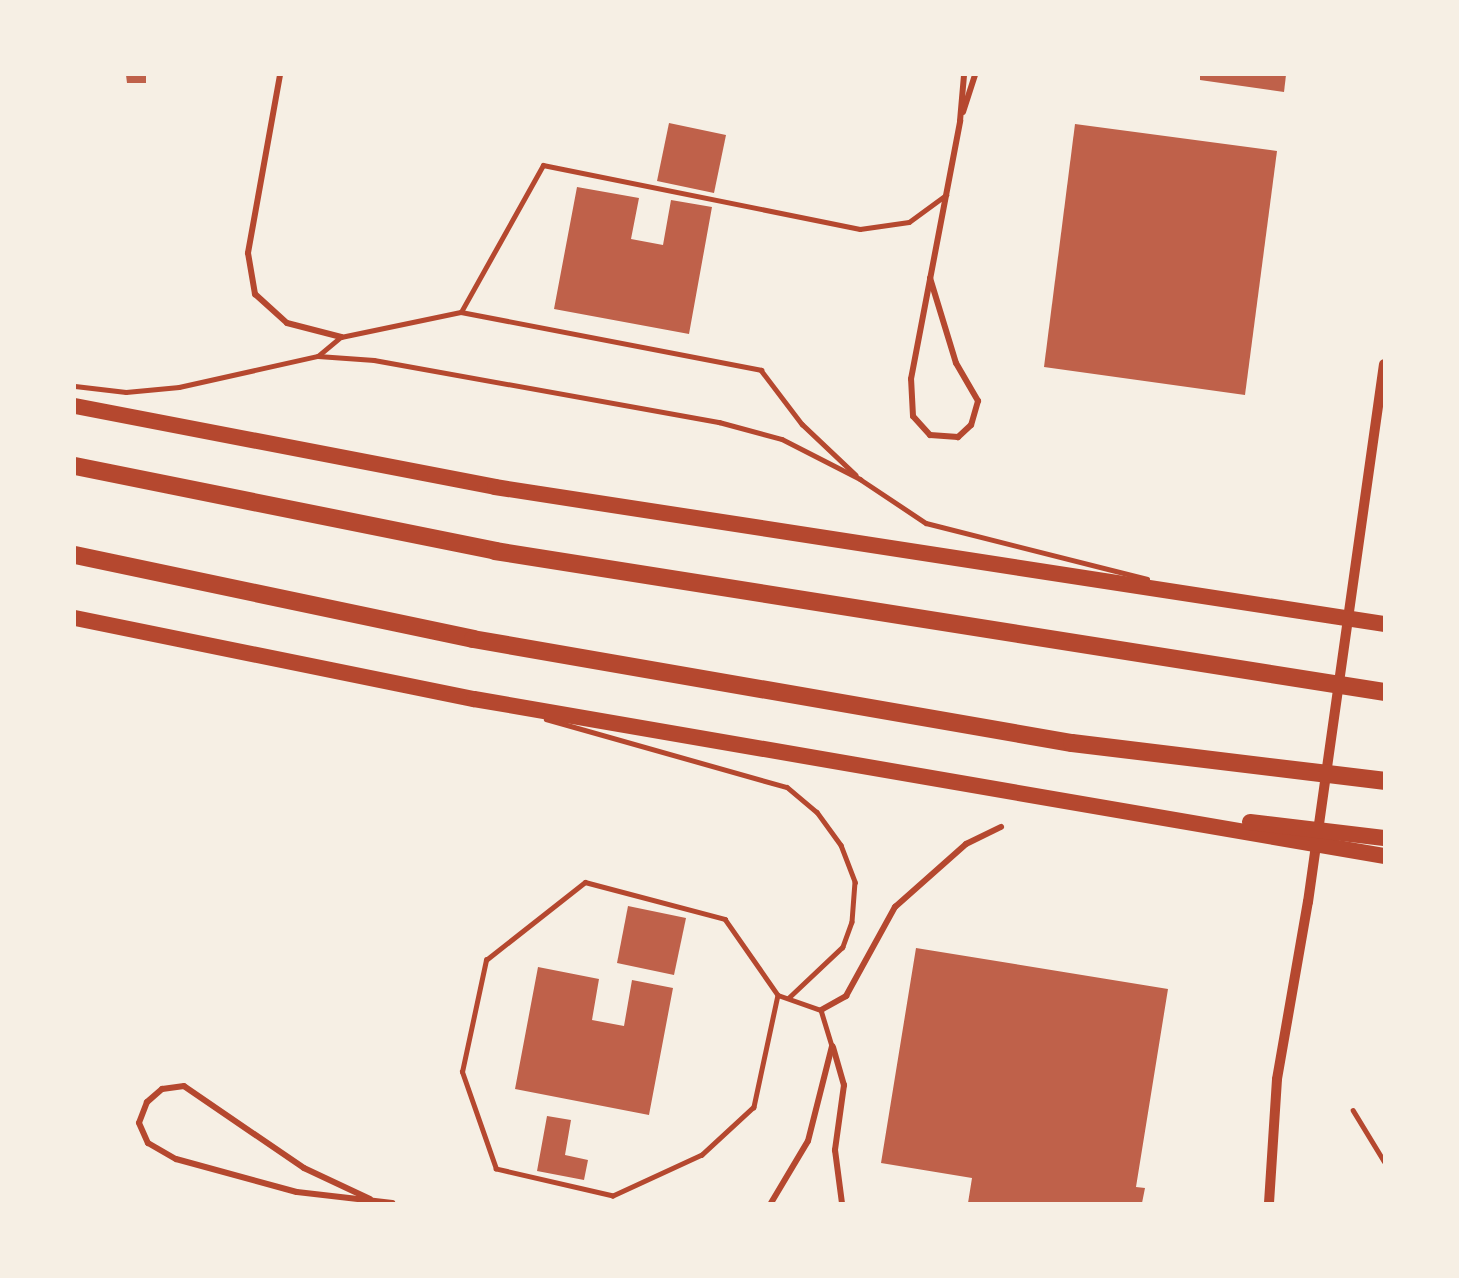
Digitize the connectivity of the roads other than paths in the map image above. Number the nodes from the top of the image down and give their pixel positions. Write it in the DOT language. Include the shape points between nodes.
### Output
graph roads {
  1 [pos="280,75"];
  2 [pos="964,75"];
  3 [pos="975,75"];
  4 [pos="960,121"];
  5 [pos="946,195"];
  6 [pos="930,278"];
  7 [pos="461,312"];
  8 [pos="341,337"];
  9 [pos="318,356"];
  10 [pos="1384,364"];
  11 [pos="75,386"];
  12 [pos="75,406"];
  13 [pos="75,466"];
  14 [pos="860,479"];
  15 [pos="75,555"];
  16 [pos="1254,607"];
  17 [pos="75,618"];
  18 [pos="1384,624"];
  19 [pos="1384,692"];
  20 [pos="474,699"];
  21 [pos="1384,781"];
  22 [pos="1058,800"];
  23 [pos="1000,827"];
  24 [pos="1384,838"];
  25 [pos="1384,856"];
  26 [pos="778,995"];
  27 [pos="789,998"];
  28 [pos="821,1010"];
  29 [pos="832,1046"];
  30 [pos="1353,1110"];
  31 [pos="1384,1161"];
  32 [pos="370,1199"];
  33 [pos="392,1203"];
  34 [pos="771,1203"];
  35 [pos="842,1203"];
  36 [pos="1269,1203"];
  1 -- 8 [label="street" via="248,253 255,294 287,323"];
  2 -- 4 [label="street"];
  3 -- 4 [label="street"];
  4 -- 5 [label="street"];
  5 -- 6 [label="street"];
  5 -- 7 [label="lane" via="909,222 860,229 543,165"];
  6 -- 6 [label="street" via="911,379 914,416 930,435 958,437 971,425 978,401 956,363"];
  7 -- 8 [label="lane"];
  7 -- 14 [label="lane" via="761,370 802,424"];
  8 -- 9 [label="lane"];
  9 -- 11 [label="lane" via="179,387 126,392"];
  9 -- 14 [label="lane" via="374,360 719,422 782,439"];
  10 -- 36 [label="street" via="1308,902 1277,1079"];
  12 -- 16 [label="highway" via="495,487"];
  13 -- 19 [label="highway" via="495,551"];
  14 -- 16 [label="lane" via="926,523"];
  15 -- 21 [label="highway" via="473,639 1037,737"];
  16 -- 18 [label="highway"];
  17 -- 20 [label="highway"];
  20 -- 22 [label="highway"];
  20 -- 27 [label="lane" via="787,787 817,812 841,845 855,882 852,922 843,947"];
  22 -- 24 [label="highway"];
  22 -- 25 [label="highway"];
  23 -- 28 [label="street" via="966,844 895,907 846,996"];
  26 -- 26 [label="lane" via="725,919 585,882 486,960 462,1072 496,1169 613,1196 702,1155 754,1107"];
  26 -- 27 [label="lane"];
  27 -- 28 [label="lane"];
  28 -- 29 [label="lane"];
  29 -- 34 [label="street" via="808,1141"];
  29 -- 35 [label="street" via="844,1084 835,1150"];
  30 -- 31 [label="lane"];
  32 -- 32 [label="street" via="304,1168 184,1086 162,1089 147,1102 139,1123 148,1143 176,1159 297,1192"];
  32 -- 33 [label="street"];
}
